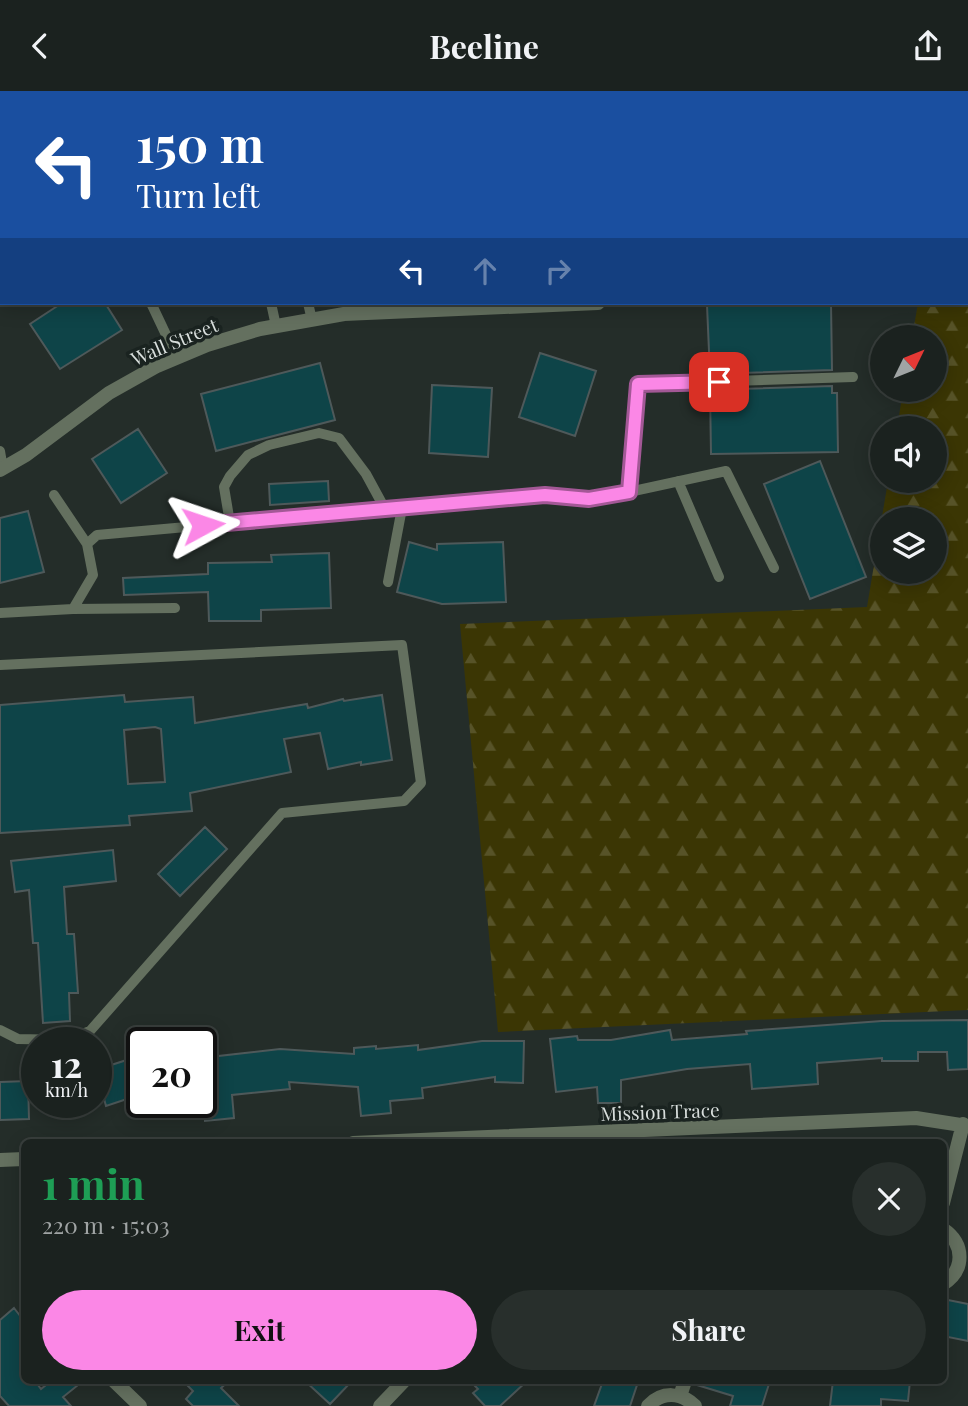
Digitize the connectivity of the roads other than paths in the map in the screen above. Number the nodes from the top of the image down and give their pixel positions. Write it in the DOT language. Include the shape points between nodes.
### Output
graph roads {
  1 [pos="152,305"];
  2 [pos="271,305"];
  3 [pos="308,305"];
  4 [pos="552,305"];
  5 [pos="312,320"];
  6 [pos="276,326"];
  7 [pos="177,358"];
  8 [pos="853,377"];
  9 [pos="0,451"];
  10 [pos="1,469"];
  11 [pos="678,481"];
  12 [pos="629,492"];
  13 [pos="54,495"];
  14 [pos="402,508"];
  15 [pos="385,509"];
  16 [pos="230,523"];
  17 [pos="87,544"];
  18 [pos="774,568"];
  19 [pos="719,577"];
  20 [pos="388,582"];
  21 [pos="175,608"];
  22 [pos="73,609"];
  23 [pos="0,613"];
  24 [pos="0,665"];
  25 [pos="0,1030"];
  26 [pos="965,1125"];
  27 [pos="712,1135"];
  28 [pos="542,1139"];
  29 [pos="21,1159"];
  30 [pos="0,1160"];
  31 [pos="947,1189"];
  32 [pos="947,1233"];
  33 [pos="947,1280"];
  34 [pos="117,1384"];
  35 [pos="401,1384"];
  36 [pos="684,1384"];
  37 [pos="680,1396"];
  38 [pos="140,1406"];
  39 [pos="380,1406"];
  40 [pos="648,1406"];
  41 [pos="695,1406"];
  1 -- 7 [label="lane"];
  2 -- 6 [label="lane"];
  3 -- 5 [label="lane"];
  4 -- 5 [label="street, Wall Street" via="344,314"];
  5 -- 6 [label="street, Wall Street"];
  6 -- 7 [label="street, Wall Street"];
  7 -- 10 [label="street, Wall Street" via="108,393"];
  8 -- 12 [label="lane" via="638,384"];
  9 -- 10 [label="lane"];
  11 -- 12 [label="lane"];
  11 -- 18 [label="lane" via="726,471"];
  11 -- 19 [label="lane"];
  12 -- 14 [label="lane" via="589,499 545,495"];
  13 -- 17 [label="lane"];
  14 -- 15 [label="lane"];
  14 -- 20 [label="lane"];
  15 -- 16 [label="lane"];
  15 -- 16 [label="lane" via="339,439 319,433 269,445 247,456 225,487"];
  16 -- 17 [label="lane" via="97,535"];
  17 -- 22 [label="lane" via="93,575"];
  21 -- 22 [label="lane"];
  22 -- 23 [label="lane"];
  24 -- 25 [label="lane" via="402,645 421,783 404,801 282,813 90,1031 68,1040 18,1038"];
  26 -- 27 [label="street, Mission Trace" via="916,1118"];
  26 -- 31 [label="street"];
  27 -- 28 [label="street, Mission Trace"];
  29 -- 30 [label="street"];
  32 -- 33 [label="street" via="956,1241 960,1257 956,1272"];
  34 -- 38 [label="street"];
  35 -- 39 [label="street"];
  36 -- 37 [label="street"];
  37 -- 40 [label="street" via="664,1396"];
  37 -- 41 [label="street"];
}
